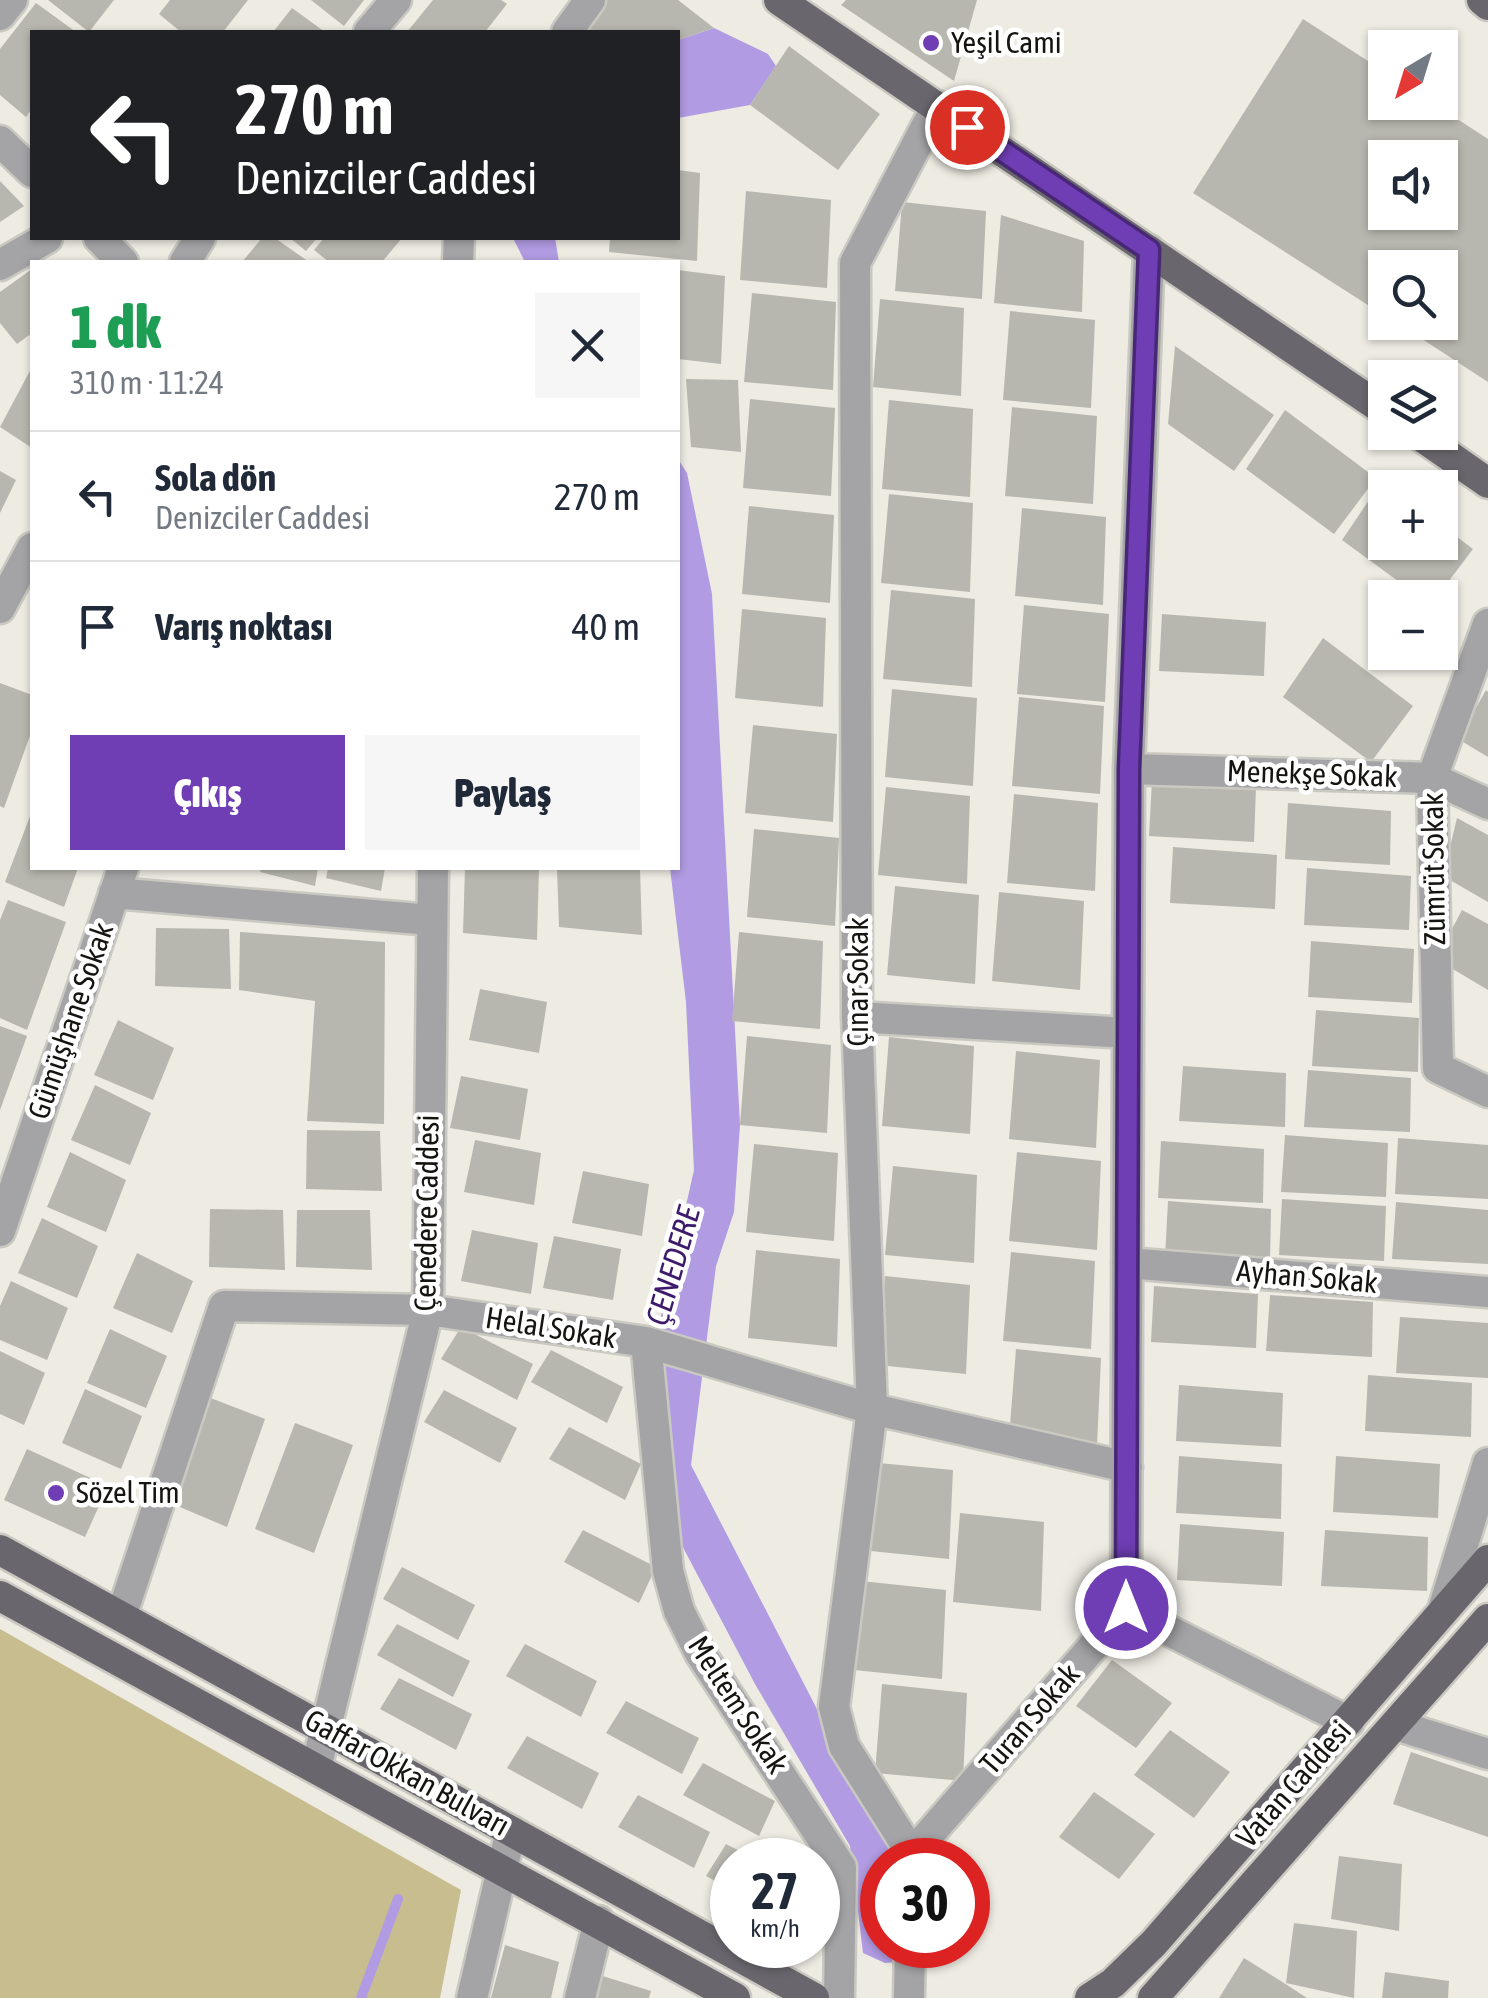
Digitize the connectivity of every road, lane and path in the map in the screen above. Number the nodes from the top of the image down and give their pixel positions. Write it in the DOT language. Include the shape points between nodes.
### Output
graph roads {
  1 [pos="12,0"];
  2 [pos="396,0"];
  3 [pos="590,0"];
  4 [pos="800,5"];
  5 [pos="0,15"];
  6 [pos="371,30"];
  7 [pos="568,30"];
  8 [pos="936,106"];
  9 [pos="0,141"];
  10 [pos="30,170"];
  11 [pos="44,240"];
  12 [pos="101,240"];
  13 [pos="1149,250"];
  14 [pos="122,260"];
  15 [pos="0,265"];
  16 [pos="1368,400"];
  17 [pos="1441,450"];
  18 [pos="1488,483"];
  19 [pos="30,552"];
  20 [pos="0,608"];
  21 [pos="1488,624"];
  22 [pos="1129,769"];
  23 [pos="1432,778"];
  24 [pos="1488,804"];
  25 [pos="433,870"];
  26 [pos="119,880"];
  27 [pos="431,920"];
  28 [pos="857,1017"];
  29 [pos="1128,1033"];
  30 [pos="1488,1092"];
  31 [pos="0,1231"];
  32 [pos="1127,1263"];
  33 [pos="1488,1292"];
  34 [pos="428,1310"];
  35 [pos="646,1342"];
  36 [pos="872,1408"];
  37 [pos="1488,1463"];
  38 [pos="1127,1468"];
  39 [pos="0,1550"];
  40 [pos="1488,1560"];
  41 [pos="0,1596"];
  42 [pos="1126,1608"];
  43 [pos="1443,1610"];
  44 [pos="122,1614"];
  45 [pos="1488,1619"];
  46 [pos="1348,1722"];
  47 [pos="1396,1725"];
  48 [pos="327,1728"];
  49 [pos="1488,1754"];
  50 [pos="316,1768"];
  51 [pos="511,1831"];
  52 [pos="900,1838"];
  53 [pos="928,1838"];
  54 [pos="500,1869"];
  55 [pos="599,1922"];
  56 [pos="910,1968"];
  57 [pos="774,1989"];
  58 [pos="472,1998"];
  59 [pos="580,1998"];
  60 [pos="735,1998"];
  61 [pos="814,1998"];
  62 [pos="839,1998"];
  63 [pos="909,1998"];
  64 [pos="1090,1998"];
  65 [pos="1152,1998"];
  1 -- 5 [label="street"];
  2 -- 6 [label="street"];
  3 -- 7 [label="street"];
  4 -- 8 [label="main road"];
  8 -- 13 [label="main road"];
  8 -- 28 [label="street, Çınar Sokak" via="855,263"];
  9 -- 10 [label="street"];
  11 -- 15 [label="street"];
  12 -- 14 [label="street"];
  13 -- 16 [label="main road"];
  13 -- 22 [label="street"];
  17 -- 18 [label="main road"];
  19 -- 20 [label="street"];
  21 -- 23 [label="street, Zümrüt Sokak"];
  22 -- 23 [label="street, Menekşe Sokak"];
  22 -- 29 [label="street"];
  23 -- 24 [label="street, Menekşe Sokak"];
  23 -- 30 [label="street, Zümrüt Sokak" via="1438,1068"];
  25 -- 27 [label="street, Çenedere Caddesi"];
  26 -- 27 [label="street"];
  26 -- 31 [label="street, Gümüşhane Sokak"];
  27 -- 34 [label="street, Çenedere Caddesi"];
  28 -- 29 [label="street"];
  28 -- 36 [label="street, Çınar Sokak"];
  29 -- 32 [label="street"];
  32 -- 33 [label="street, Ayhan Sokak"];
  32 -- 38 [label="street"];
  34 -- 35 [label="street, Helal Sokak"];
  34 -- 44 [label="street, Helal Sokak" via="224,1306"];
  34 -- 48 [label="street, Çenedere Caddesi"];
  35 -- 36 [label="street, Helal Sokak"];
  35 -- 62 [label="street, Meltem Sokak" via="668,1571 678,1611 840,1867"];
  36 -- 38 [label="street, Helal Sokak"];
  36 -- 52 [label="street, Çınar Sokak" via="834,1707 844,1746"];
  37 -- 43 [label="street"];
  38 -- 42 [label="street"];
  39 -- 44 [label="main road, Gaffar Okkan Bulvarı"];
  40 -- 43 [label="main road, Vatan Caddesi"];
  41 -- 50 [label="main road, Gaffar Okkan Bulvarı"];
  42 -- 46 [label="street"];
  42 -- 53 [label="street, Turan Sokak"];
  43 -- 46 [label="main road, Vatan Caddesi"];
  44 -- 48 [label="main road, Gaffar Okkan Bulvarı"];
  45 -- 47 [label="main road, Vatan Caddesi"];
  46 -- 64 [label="main road, Vatan Caddesi" via="1144,1954"];
  47 -- 49 [label="street"];
  47 -- 65 [label="main road, Vatan Caddesi"];
  48 -- 50 [label="street, Çenedere Caddesi"];
  48 -- 51 [label="main road, Gaffar Okkan Bulvarı"];
  50 -- 54 [label="main road, Gaffar Okkan Bulvarı"];
  51 -- 54 [label="street"];
  51 -- 57 [label="main road, Gaffar Okkan Bulvarı"];
  54 -- 55 [label="main road, Gaffar Okkan Bulvarı"];
  54 -- 58 [label="street"];
  55 -- 59 [label="street"];
  55 -- 60 [label="main road, Gaffar Okkan Bulvarı"];
  56 -- 63 [label="street"];
  57 -- 61 [label="main road, Gaffar Okkan Bulvarı"];
}
